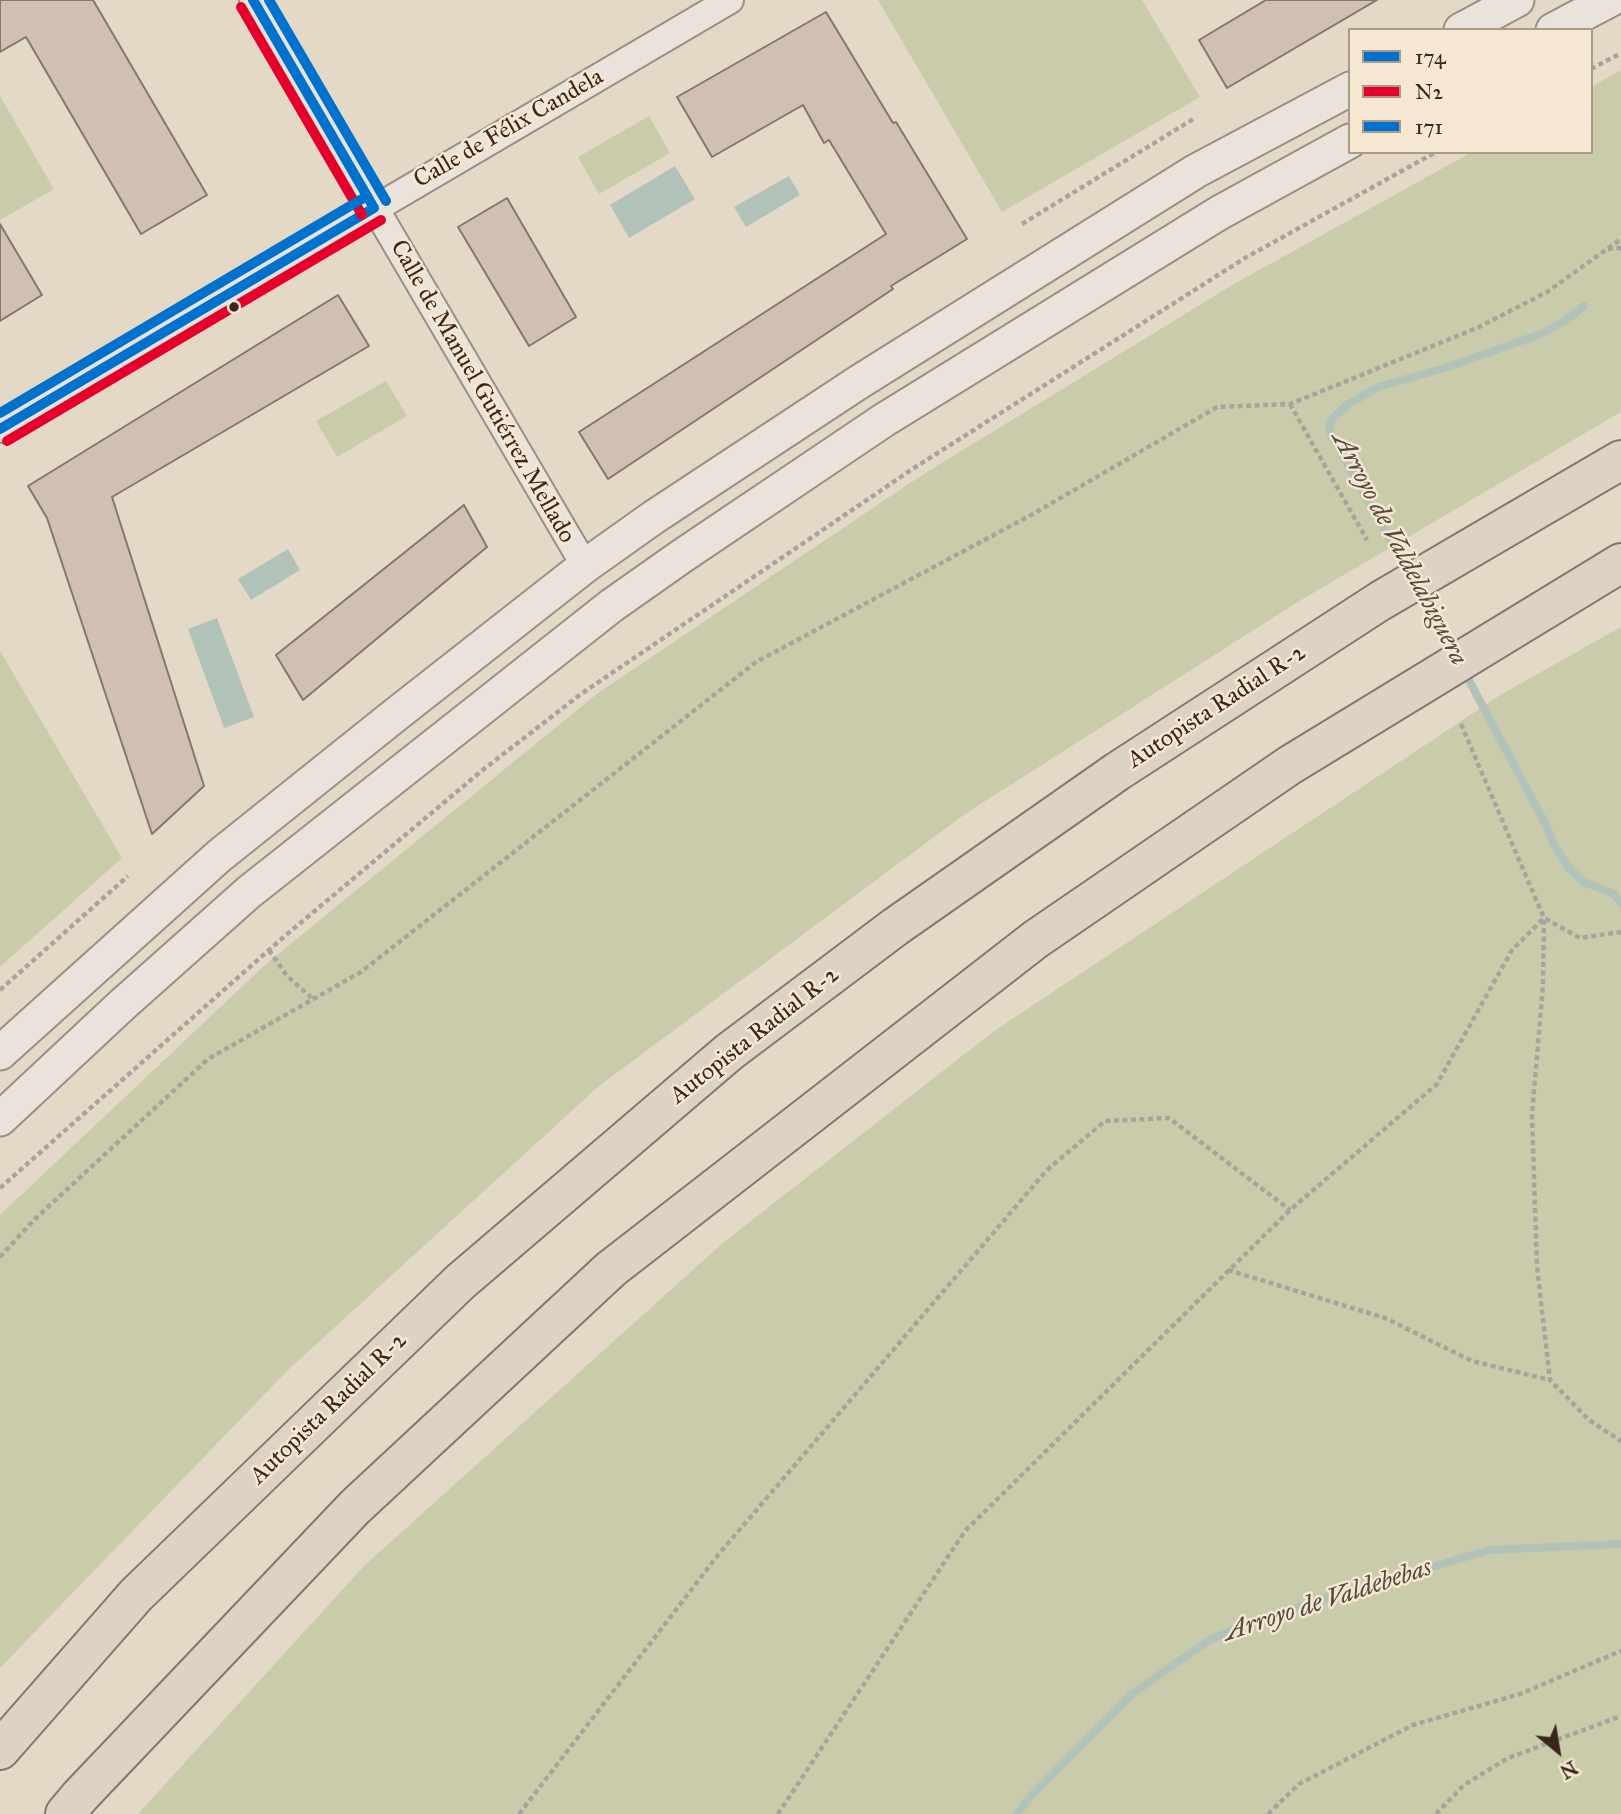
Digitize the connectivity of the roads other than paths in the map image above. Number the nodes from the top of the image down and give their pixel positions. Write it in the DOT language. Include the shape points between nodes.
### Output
graph roads {
  1 [pos="253,0"];
  2 [pos="730,0"];
  3 [pos="1517,0"];
  4 [pos="1610,0"];
  5 [pos="1465,28"];
  6 [pos="1557,28"];
  7 [pos="1348,90"];
  8 [pos="1348,142"];
  9 [pos="374,208"];
  10 [pos="0,429"];
  11 [pos="1621,460"];
  12 [pos="1621,563"];
  13 [pos="585,566"];
  14 [pos="0,1053"];
  15 [pos="0,1119"];
  16 [pos="0,1750"];
  17 [pos="65,1814"];
  1 -- 9 [label="street, Calle de Manuel Gutiérrez Mellado"];
  2 -- 9 [label="street, Calle de Félix Candela"];
  3 -- 5 [label="street"];
  4 -- 6 [label="street"];
  7 -- 13 [label="street" via="1196,171 1114,222 859,382"];
  8 -- 15 [label="street" via="1219,213 884,420 611,606 249,892"];
  9 -- 10 [label="street, Calle de Félix Candela"];
  9 -- 13 [label="street, Calle de Manuel Gutiérrez Mellado"];
  11 -- 16 [label="highway, Autopista Radial R-2" via="1380,601 1118,771 895,927 729,1052 460,1282 136,1594"];
  12 -- 17 [label="highway" via="1290,765 1036,939 611,1269 355,1507"];
  13 -- 14 [label="street" via="219,856"];
}
